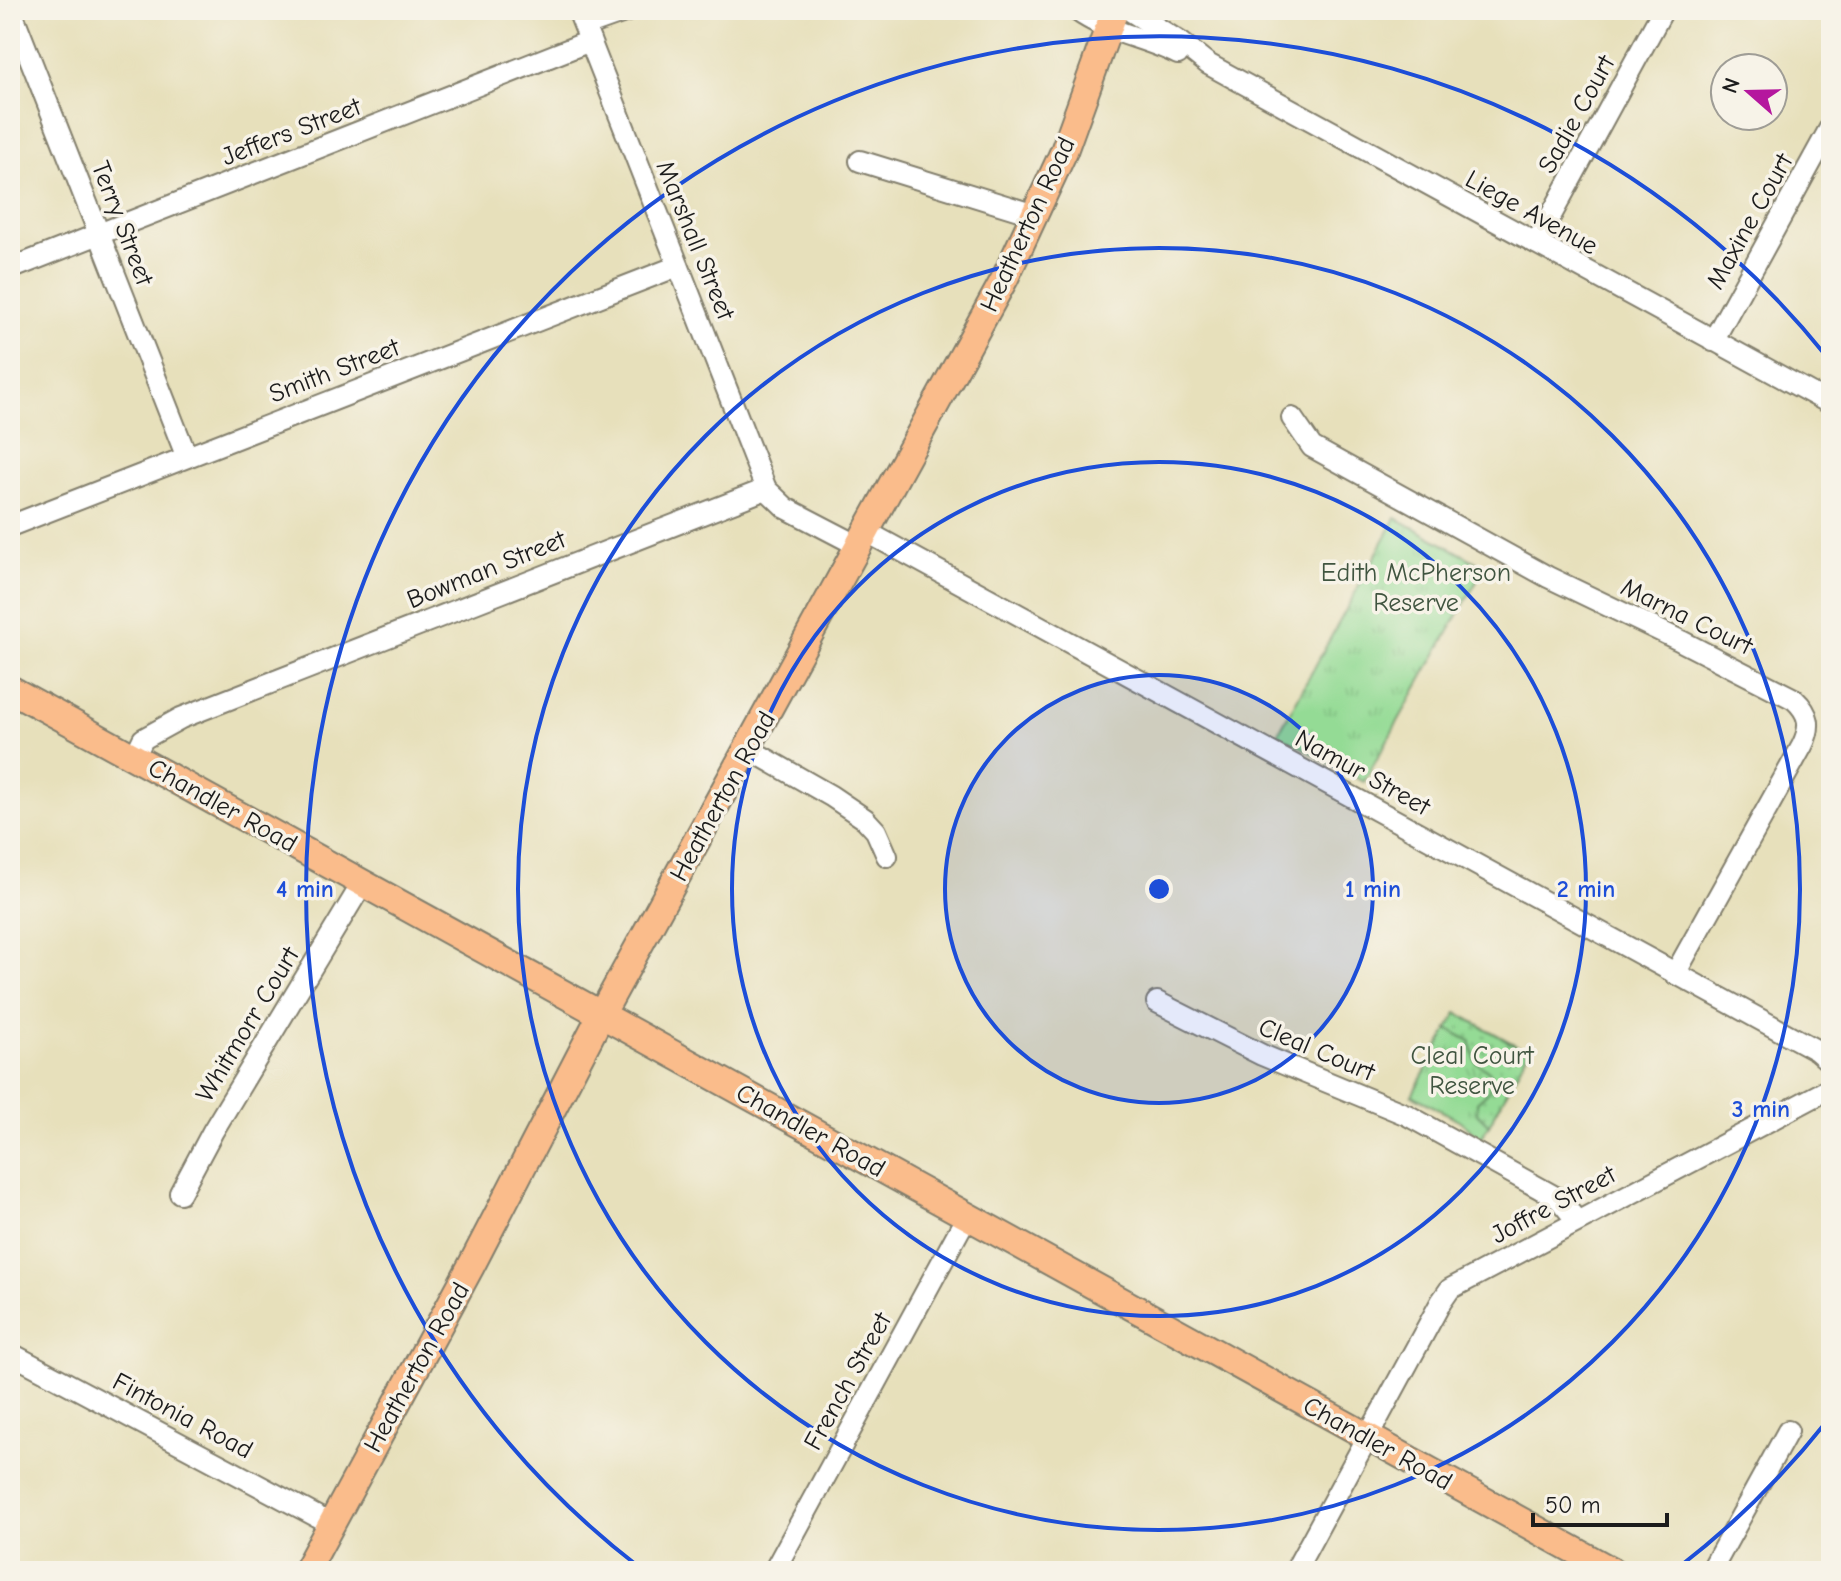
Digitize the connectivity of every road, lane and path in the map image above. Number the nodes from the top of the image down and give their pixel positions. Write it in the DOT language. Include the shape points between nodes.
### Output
graph roads {
  1 [pos="630,10"];
  2 [pos="1076,10"];
  3 [pos="1129,10"];
  4 [pos="1663,10"];
  5 [pos="14,12"];
  6 [pos="1111,20"];
  7 [pos="584,26"];
  8 [pos="1208,64"];
  9 [pos="1831,126"];
  10 [pos="860,161"];
  11 [pos="1035,215"];
  12 [pos="99,234"];
  13 [pos="1536,243"];
  14 [pos="678,266"];
  15 [pos="10,269"];
  16 [pos="1713,341"];
  17 [pos="1831,404"];
  18 [pos="1292,418"];
  19 [pos="186,455"];
  20 [pos="766,489"];
  21 [pos="10,526"];
  22 [pos="863,539"];
  23 [pos="10,689"];
  24 [pos="747,748"];
  25 [pos="135,756"];
  26 [pos="887,856"];
  27 [pos="362,884"];
  28 [pos="1675,974"];
  29 [pos="1157,1002"];
  30 [pos="601,1015"];
  31 [pos="1831,1063"];
  32 [pos="1831,1088"];
  33 [pos="180,1193"];
  34 [pos="967,1216"];
  35 [pos="1577,1221"];
  36 [pos="10,1353"];
  37 [pos="1788,1431"];
  38 [pos="1368,1437"];
  39 [pos="331,1524"];
  40 [pos="306,1571"];
  41 [pos="774,1571"];
  42 [pos="1295,1571"];
  43 [pos="1612,1571"];
  44 [pos="1711,1571"];
  1 -- 7 [label="street, Jeffers Street"];
  2 -- 6 [label="street, Liege Avenue"];
  3 -- 8 [label="street, Liege Avenue"];
  4 -- 13 [label="street, Sadie Court"];
  5 -- 12 [label="street, Terry Street"];
  6 -- 8 [label="street, Liege Avenue"];
  6 -- 11 [label="main road, Heatherton Road"];
  7 -- 12 [label="street, Jeffers Street"];
  7 -- 14 [label="street, Marshall Street"];
  8 -- 13 [label="street, Liege Avenue"];
  9 -- 16 [label="street, Maxine Court"];
  10 -- 11 [label="street"];
  11 -- 22 [label="main road, Heatherton Road"];
  12 -- 15 [label="street, Jeffers Street"];
  12 -- 19 [label="street, Terry Street"];
  13 -- 16 [label="street, Liege Avenue"];
  14 -- 19 [label="street, Smith Street"];
  14 -- 20 [label="street, Marshall Street"];
  16 -- 17 [label="street, Liege Avenue"];
  18 -- 28 [label="street, Marna Court" via="1312,447 1548,577 1794,699 1806,710 1808,733 1802,746"];
  19 -- 21 [label="street, Smith Street"];
  20 -- 22 [label="street" via="786,508"];
  20 -- 25 [label="street, Bowman Street" via="181,718 143,739"];
  22 -- 24 [label="main road, Heatherton Road"];
  22 -- 28 [label="street, Namur Street"];
  23 -- 25 [label="main road, Chandler Road"];
  24 -- 26 [label="street" via="865,819"];
  24 -- 30 [label="main road, Heatherton Road"];
  25 -- 27 [label="main road, Chandler Road"];
  27 -- 30 [label="main road, Chandler Road"];
  27 -- 33 [label="street, Whitmorr Court"];
  28 -- 31 [label="street, Namur Street"];
  29 -- 35 [label="street, Cleal Court" via="1262,1055 1407,1115 1559,1199"];
  30 -- 34 [label="main road, Chandler Road"];
  30 -- 39 [label="main road, Heatherton Road"];
  32 -- 35 [label="street, Joffre Street"];
  34 -- 38 [label="main road, Chandler Road"];
  34 -- 41 [label="street, French Street"];
  35 -- 38 [label="street, Joffre Street" via="1450,1289"];
  36 -- 39 [label="street, Fintonia Road"];
  37 -- 44 [label="street"];
  38 -- 42 [label="street, Joffre Street"];
  38 -- 43 [label="main road, Chandler Road"];
  39 -- 40 [label="main road, Heatherton Road"];
}
